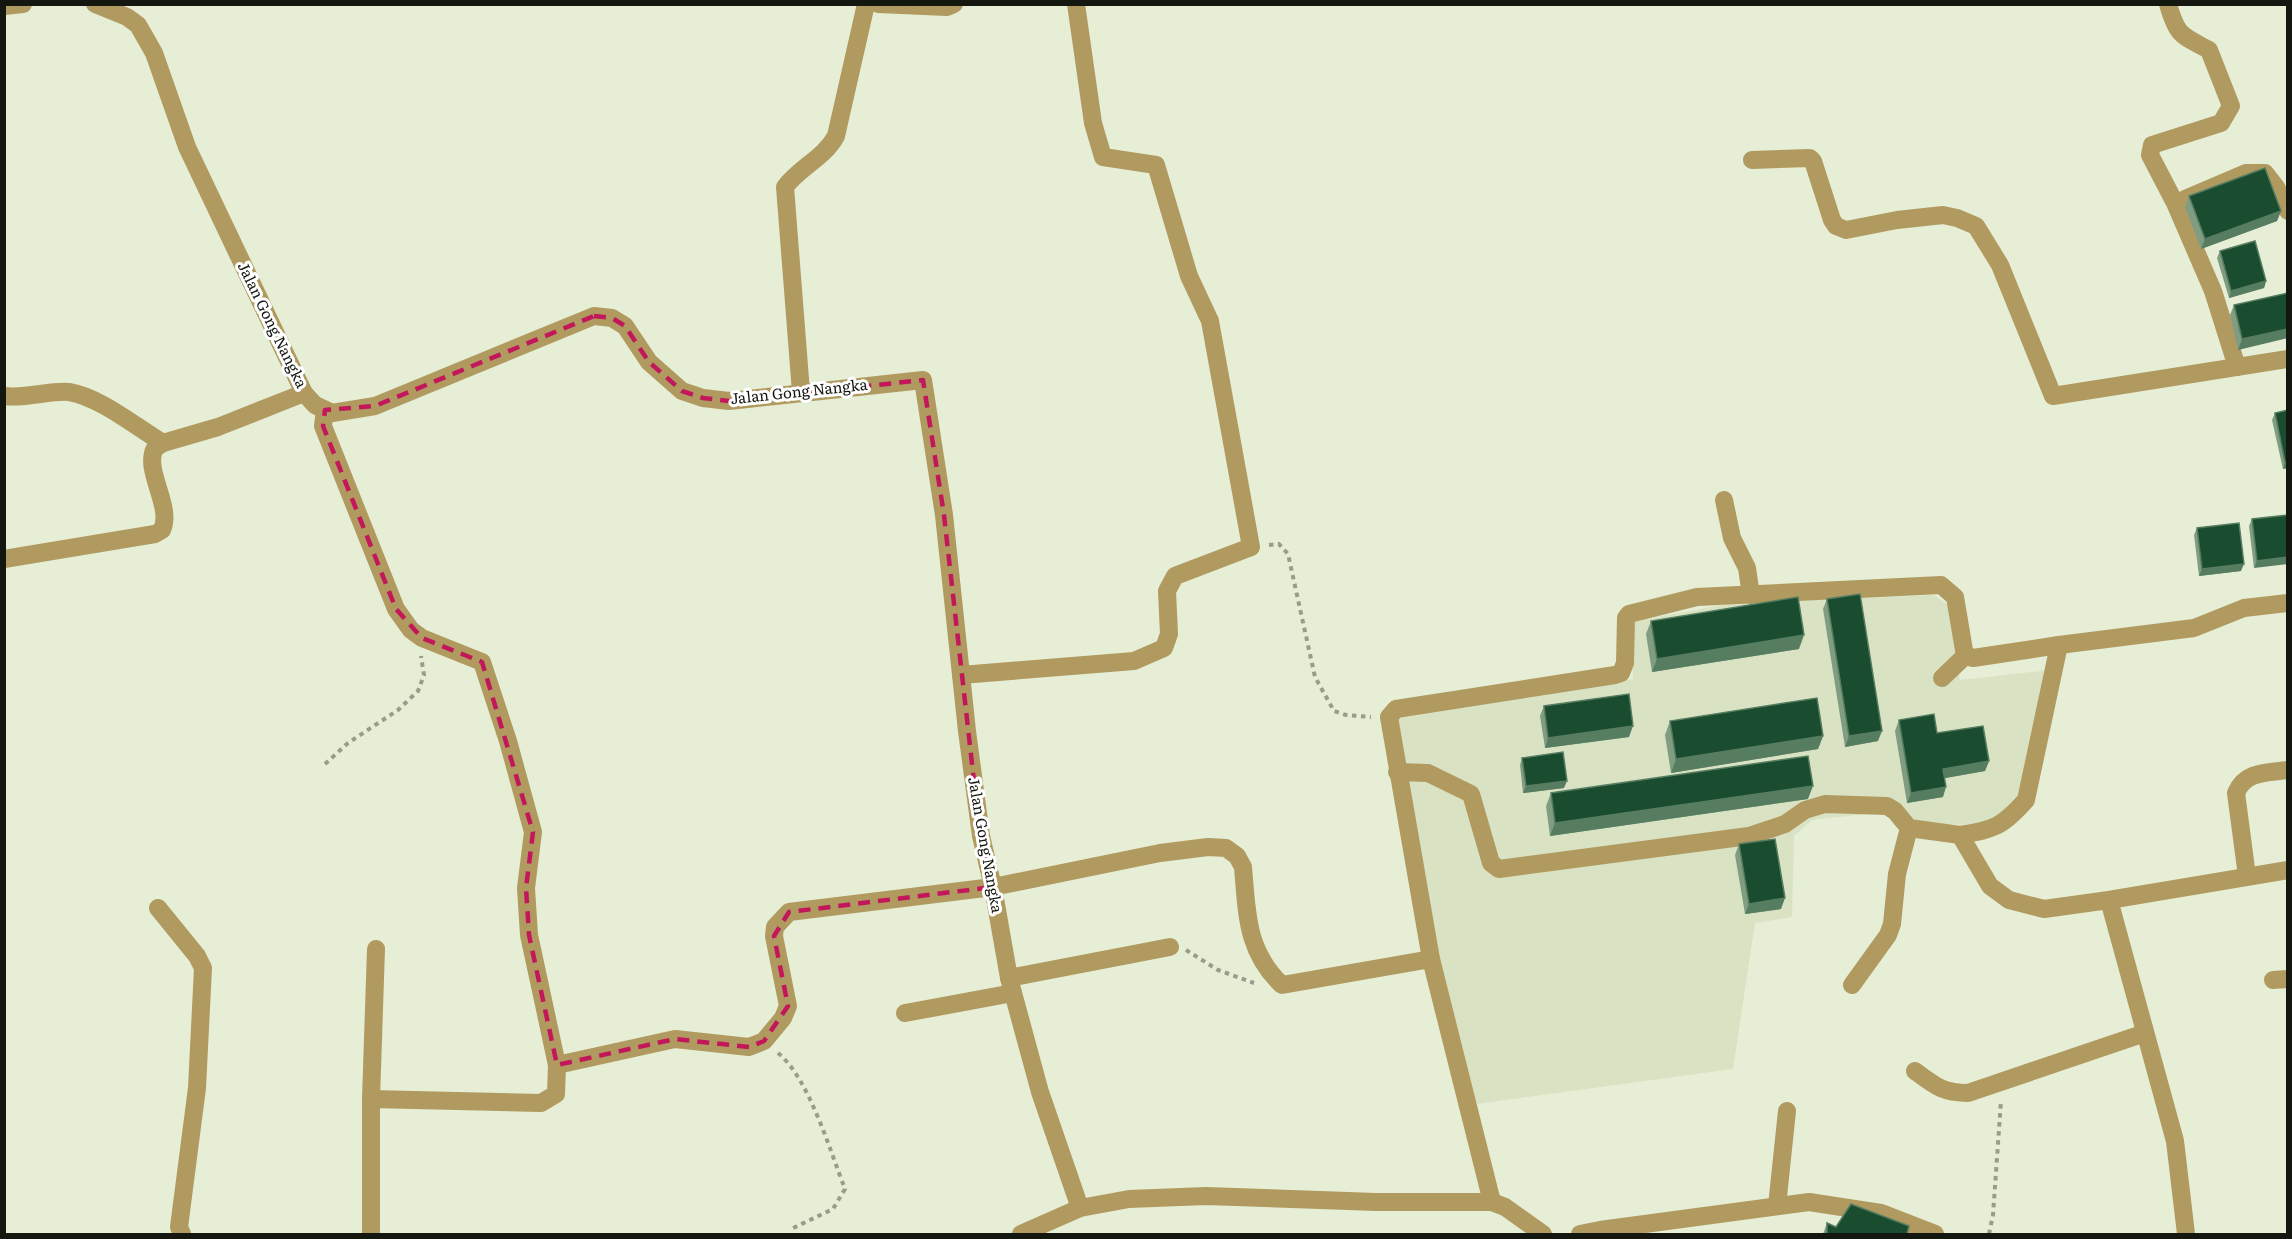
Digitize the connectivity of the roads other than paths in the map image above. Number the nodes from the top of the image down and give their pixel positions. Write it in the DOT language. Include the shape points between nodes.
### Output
graph roads {
  1 [pos="23,4"];
  2 [pos="95,4"];
  3 [pos="866,4"];
  4 [pos="878,4"];
  5 [pos="954,4"];
  6 [pos="1076,4"];
  7 [pos="2168,4"];
  8 [pos="4,6"];
  9 [pos="131,11"];
  10 [pos="1752,160"];
  11 [pos="2175,203"];
  12 [pos="2288,212"];
  13 [pos="2288,359"];
  14 [pos="2237,367"];
  15 [pos="801,392"];
  16 [pos="304,393"];
  17 [pos="4,396"];
  18 [pos="325,410"];
  19 [pos="163,443"];
  20 [pos="1724,500"];
  21 [pos="5,561"];
  22 [pos="1751,595"];
  23 [pos="2288,603"];
  24 [pos="2060,645"];
  25 [pos="1965,656"];
  26 [pos="961,675"];
  27 [pos="1942,678"];
  28 [pos="2288,770"];
  29 [pos="1397,772"];
  30 [pos="1909,828"];
  31 [pos="1960,835"];
  32 [pos="2288,870"];
  33 [pos="2247,876"];
  34 [pos="993,887"];
  35 [pos="2109,900"];
  36 [pos="158,908"];
  37 [pos="1170,947"];
  38 [pos="376,949"];
  39 [pos="1431,959"];
  40 [pos="1852,985"];
  41 [pos="1011,986"];
  42 [pos="905,1013"];
  43 [pos="2145,1033"];
  44 [pos="557,1065"];
  45 [pos="1915,1071"];
  46 [pos="371,1099"];
  47 [pos="1787,1111"];
  48 [pos="1492,1202"];
  49 [pos="1777,1206"];
  50 [pos="1080,1208"];
  51 [pos="182,1234"];
  52 [pos="371,1234"];
  53 [pos="1021,1234"];
  54 [pos="1543,1234"];
  55 [pos="1581,1234"];
  56 [pos="1935,1234"];
  57 [pos="2186,1234"];
  1 -- 8 [label="street"];
  2 -- 9 [label="street, Jalan Gong Nangka"];
  3 -- 15 [label="street" via="836,136 831,146 785,188"];
  4 -- 5 [label="street"];
  6 -- 26 [label="street" via="1093,123 1103,158 1156,165 1189,276 1209,321 1251,547 1175,576 1167,591 1169,634 1164,648 1134,661"];
  7 -- 11 [label="street" via="2181,35 2210,50 2230,106 2220,123 2152,146 2150,155"];
  9 -- 16 [label="street, Jalan Gong Nangka" via="154,53 187,147"];
  10 -- 14 [label="street" via="1810,158 1832,220 1846,230 1943,215 1976,226 2000,265 2054,396"];
  11 -- 12 [label="street" via="2246,173 2265,173"];
  11 -- 14 [label="street" via="2213,291"];
  13 -- 14 [label="street"];
  15 -- 18 [label="street, Jalan Gong Nangka" via="729,401 682,391 649,362 625,326 612,318 594,316 375,406 332,413"];
  15 -- 26 [label="street, Jalan Gong Nangka" via="923,380 944,515"];
  16 -- 18 [label="street, Jalan Gong Nangka"];
  16 -- 19 [label="street" via="218,428"];
  17 -- 19 [label="street" via="68,392 93,400"];
  18 -- 44 [label="street" via="323,426 396,609 422,638 482,662 533,832 526,888 529,935"];
  19 -- 21 [label="street" via="152,454 164,516 162,530"];
  20 -- 22 [label="street" via="1732,538 1747,568"];
  22 -- 25 [label="street" via="1941,585 1954,597"];
  22 -- 29 [label="street" via="1697,597 1629,614 1625,663 1616,675 1396,709 1389,717"];
  23 -- 24 [label="street" via="2244,608 2194,628"];
  24 -- 25 [label="street"];
  24 -- 31 [label="street" via="2026,800 2010,818 1989,830"];
  25 -- 27 [label="street"];
  26 -- 34 [label="street, Jalan Gong Nangka" via="981,836"];
  28 -- 33 [label="street" via="2255,774 2244,780 2236,793"];
  29 -- 30 [label="street" via="1428,773 1471,794 1491,863 1499,869 1749,836 1825,804 1887,806"];
  29 -- 39 [label="street"];
  30 -- 31 [label="street"];
  30 -- 40 [label="street" via="1892,924"];
  31 -- 35 [label="street" via="1990,886 2009,900 2044,909"];
  32 -- 33 [label="street"];
  33 -- 35 [label="street"];
  34 -- 39 [label="street" via="1160,853 1226,848 1243,867 1253,944 1269,973 1282,985"];
  34 -- 41 [label="street, Jalan Gong Nangka"];
  34 -- 44 [label="street" via="789,912 776,927 774,936 788,1006 764,1041 749,1047 675,1039"];
  35 -- 43 [label="street"];
  36 -- 51 [label="street" via="203,968 197,1088 179,1227"];
  37 -- 41 [label="street"];
  38 -- 46 [label="street"];
  39 -- 48 [label="street"];
  41 -- 42 [label="street"];
  41 -- 50 [label="street, Jalan Gong Nangka" via="1040,1092"];
  43 -- 45 [label="street" via="1968,1093 1950,1093"];
  43 -- 57 [label="street" via="2175,1141"];
  44 -- 46 [label="street" via="556,1094 541,1103"];
  46 -- 52 [label="street"];
  47 -- 49 [label="street"];
  48 -- 50 [label="street" via="1206,1196 1129,1199"];
  48 -- 54 [label="street"];
  49 -- 55 [label="street"];
  49 -- 56 [label="street" via="1809,1202 1868,1210"];
  50 -- 53 [label="street"];
}
